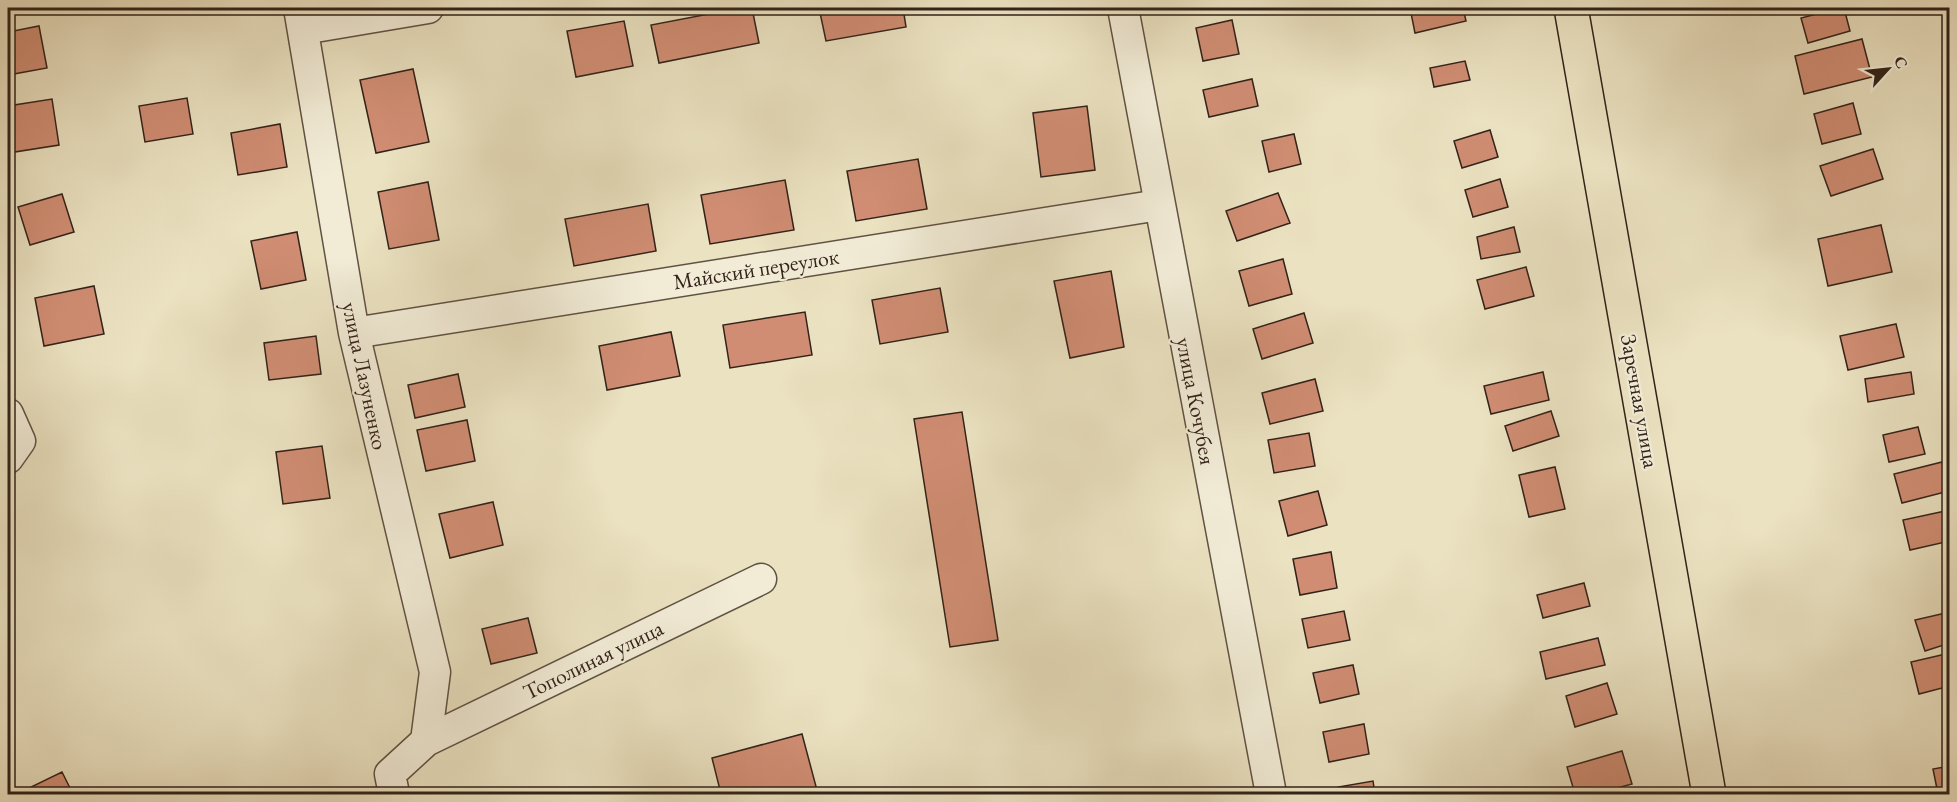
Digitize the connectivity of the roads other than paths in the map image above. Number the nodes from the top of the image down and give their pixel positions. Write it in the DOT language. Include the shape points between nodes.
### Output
graph roads {
  1 [pos="428,8"];
  2 [pos="1123,8"];
  3 [pos="1570,8"];
  4 [pos="301,18"];
  5 [pos="1159,205"];
  6 [pos="354,333"];
  7 [pos="8,414"];
  8 [pos="8,458"];
  9 [pos="761,579"];
  10 [pos="426,741"];
  11 [pos="394,795"];
  12 [pos="1271,795"];
  13 [pos="1709,795"];
  1 -- 4 [label="street"];
  2 -- 5 [label="street, улица Кочубея"];
  3 -- 13 [label="main road, Заречная улица"];
  4 -- 6 [label="street, улица Лазуненко"];
  5 -- 6 [label="street, Майский переулок"];
  5 -- 12 [label="street, улица Кочубея"];
  6 -- 10 [label="street, улица Лазуненко" via="435,672"];
  7 -- 8 [label="street" via="20,441"];
  9 -- 10 [label="street, Тополиная улица"];
  10 -- 11 [label="street, Тополиная улица" via="390,774"];
}
